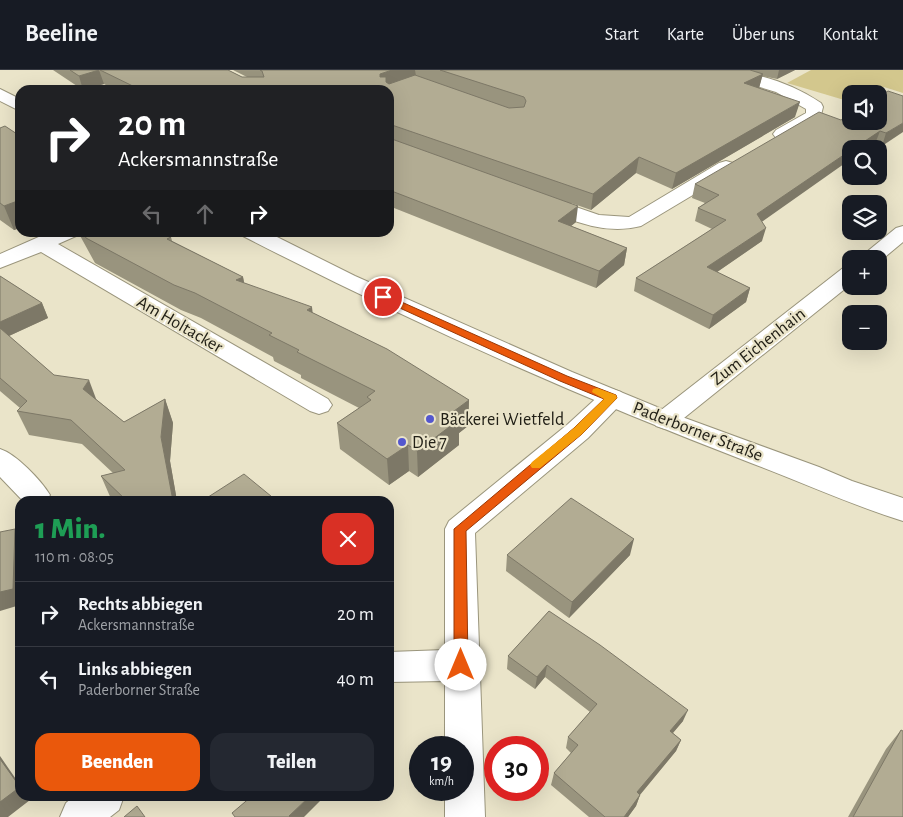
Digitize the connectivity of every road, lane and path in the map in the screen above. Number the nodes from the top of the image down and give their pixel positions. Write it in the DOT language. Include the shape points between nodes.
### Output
graph roads {
  1 [pos="720,70"];
  2 [pos="0,94"];
  3 [pos="15,103"];
  4 [pos="763,146"];
  5 [pos="737,161"];
  6 [pos="527,196"];
  7 [pos="903,232"];
  8 [pos="58,237"];
  9 [pos="260,237"];
  10 [pos="42,244"];
  11 [pos="880,250"];
  12 [pos="0,262"];
  13 [pos="842,280"];
  14 [pos="612,398"];
  15 [pos="319,405"];
  16 [pos="664,420"];
  17 [pos="0,458"];
  18 [pos="35,494"];
  19 [pos="903,510"];
  20 [pos="461,665"];
  21 [pos="394,667"];
  22 [pos="99,801"];
  23 [pos="80,817"];
  24 [pos="465,817"];
  1 -- 4 [label="street" via="785,89 816,107 814,115"];
  2 -- 3 [label="street"];
  5 -- 6 [label="street" via="634,222 620,225 600,223"];
  7 -- 11 [label="street"];
  8 -- 10 [label="street"];
  9 -- 14 [label="street, Paderborner Straße" via="356,285"];
  10 -- 12 [label="street"];
  10 -- 15 [label="street, Am Holtacker"];
  13 -- 16 [label="street, Zum Eichenhain"];
  14 -- 16 [label="street, Paderborner Straße"];
  14 -- 20 [label="street" via="578,431 460,529"];
  16 -- 19 [label="street, Paderborner Straße"];
  17 -- 18 [label="street"];
  20 -- 21 [label="street"];
  20 -- 24 [label="street"];
  22 -- 23 [label="street"];
}
